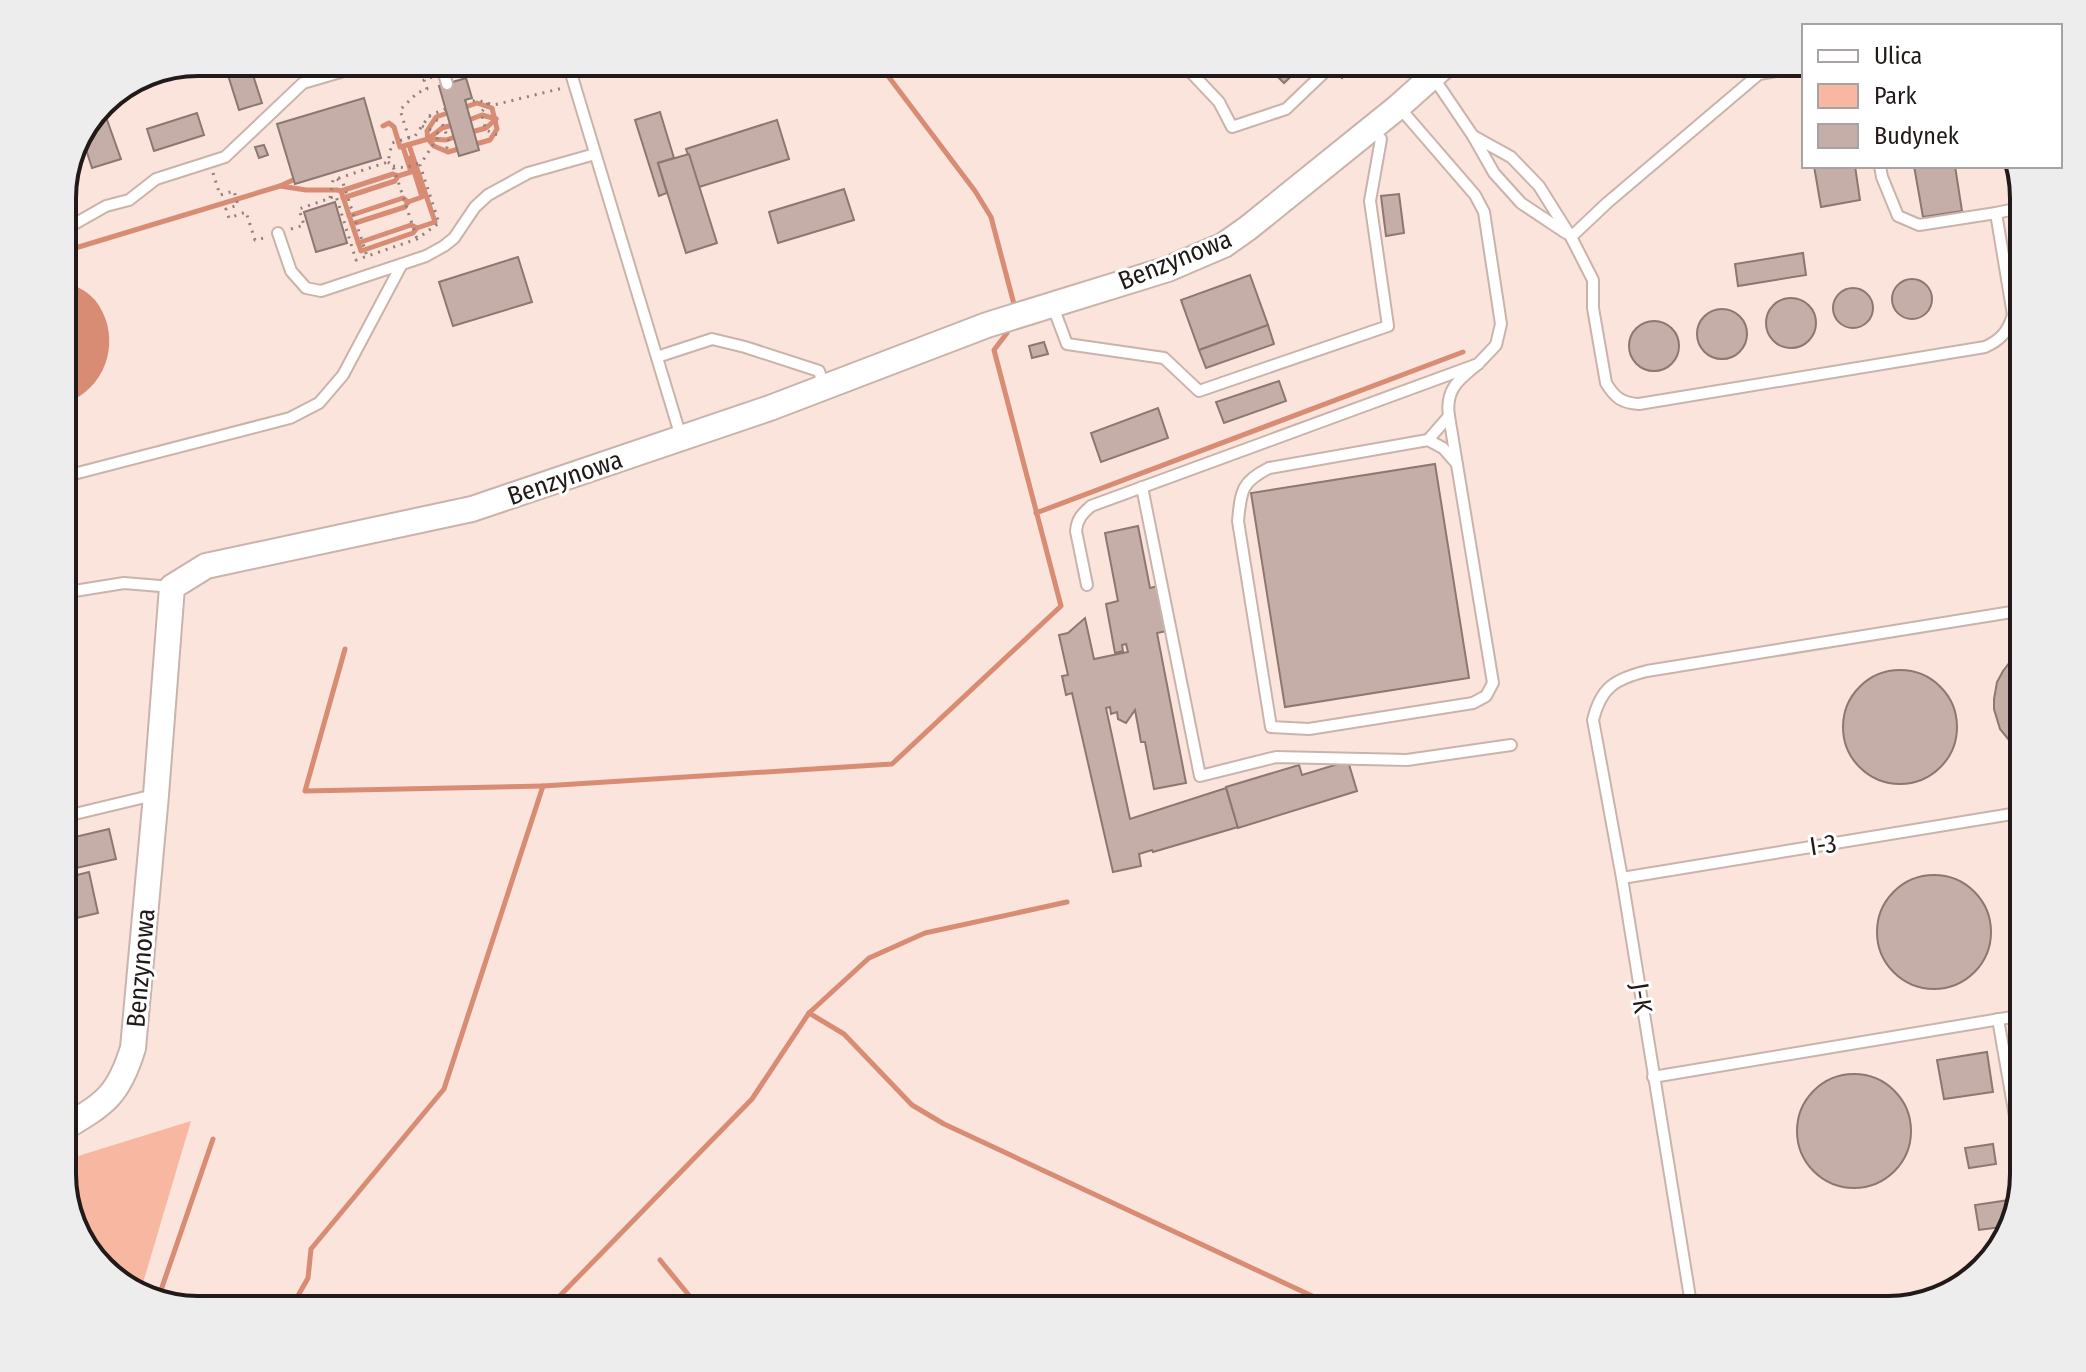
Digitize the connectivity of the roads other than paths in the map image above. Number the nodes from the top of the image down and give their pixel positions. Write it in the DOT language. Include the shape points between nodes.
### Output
graph roads {
  1 [pos="327,76"];
  2 [pos="572,76"];
  3 [pos="1194,76"];
  4 [pos="1320,76"];
  5 [pos="1427,76"];
  6 [pos="1439,76"];
  7 [pos="1757,76"];
  8 [pos="1398,107"];
  9 [pos="1370,129"];
  10 [pos="1473,136"];
  11 [pos="595,154"];
  12 [pos="1880,168"];
  13 [pos="2010,210"];
  14 [pos="1996,213"];
  15 [pos="76,223"];
  16 [pos="278,233"];
  17 [pos="1571,237"];
  18 [pos="402,264"];
  19 [pos="2010,297"];
  20 [pos="1052,304"];
  21 [pos="2010,324"];
  22 [pos="657,357"];
  23 [pos="1478,364"];
  24 [pos="824,387"];
  25 [pos="1449,416"];
  26 [pos="681,439"];
  27 [pos="1428,440"];
  28 [pos="1457,464"];
  29 [pos="76,473"];
  30 [pos="1142,487"];
  31 [pos="1087,585"];
  32 [pos="172,587"];
  33 [pos="76,591"];
  34 [pos="2010,612"];
  35 [pos="1511,745"];
  36 [pos="156,795"];
  37 [pos="76,814"];
  38 [pos="2010,814"];
  39 [pos="1622,878"];
  40 [pos="2010,1017"];
  41 [pos="1998,1019"];
  42 [pos="1653,1077"];
  43 [pos="2010,1088"];
  44 [pos="76,1121"];
  45 [pos="1690,1296"];
  1 -- 15 [label="lane" via="303,83 225,157 156,179 129,200"];
  2 -- 11 [label="lane"];
  3 -- 4 [label="lane" via="1219,102 1232,127 1286,109"];
  5 -- 8 [label="street, Benzynowa"];
  6 -- 10 [label="lane"];
  7 -- 17 [label="lane"];
  8 -- 9 [label="street, Benzynowa"];
  8 -- 23 [label="lane" via="1484,212 1501,324 1496,345"];
  9 -- 20 [label="street, Benzynowa" via="1224,245 1168,269"];
  9 -- 20 [label="lane" via="1381,139 1370,201 1388,326 1199,391 1164,358 1067,344"];
  10 -- 17 [label="lane" via="1494,173 1521,203"];
  10 -- 17 [label="lane" via="1511,157 1539,186"];
  11 -- 18 [label="lane" via="509,182 475,207 444,246"];
  11 -- 22 [label="lane"];
  12 -- 14 [label="lane" via="1898,216 1919,225"];
  13 -- 14 [label="lane"];
  14 -- 19 [label="lane"];
  16 -- 18 [label="lane" via="291,271 306,288 321,291"];
  17 -- 21 [label="lane" via="1593,280 1606,383 1627,404 1985,347 1997,342"];
  18 -- 29 [label="lane" via="343,375 319,403 290,418"];
  20 -- 24 [label="street, Benzynowa"];
  22 -- 24 [label="lane" via="712,339 819,371"];
  22 -- 26 [label="lane"];
  23 -- 25 [label="lane" via="1450,390"];
  23 -- 30 [label="lane"];
  24 -- 26 [label="street, Benzynowa"];
  25 -- 27 [label="lane"];
  25 -- 28 [label="lane"];
  26 -- 32 [label="street, Benzynowa" via="472,509 206,566"];
  27 -- 28 [label="lane"];
  27 -- 28 [label="lane" via="1269,468 1244,487 1238,521 1271,727 1309,729 1473,703 1486,696 1493,683"];
  30 -- 31 [label="lane" via="1081,514 1076,531"];
  30 -- 35 [label="lane" via="1200,776 1276,757 1407,760"];
  32 -- 33 [label="lane" via="124,583"];
  32 -- 36 [label="street, Benzynowa"];
  34 -- 39 [label="lane, J-K" via="1647,671 1607,688 1593,720"];
  36 -- 37 [label="lane"];
  36 -- 44 [label="street, Benzynowa" via="133,1048 114,1091"];
  38 -- 39 [label="lane, I-3"];
  39 -- 42 [label="lane, J-K"];
  40 -- 41 [label="lane"];
  41 -- 42 [label="lane"];
  41 -- 43 [label="lane"];
  42 -- 45 [label="lane, J-K"];
}
